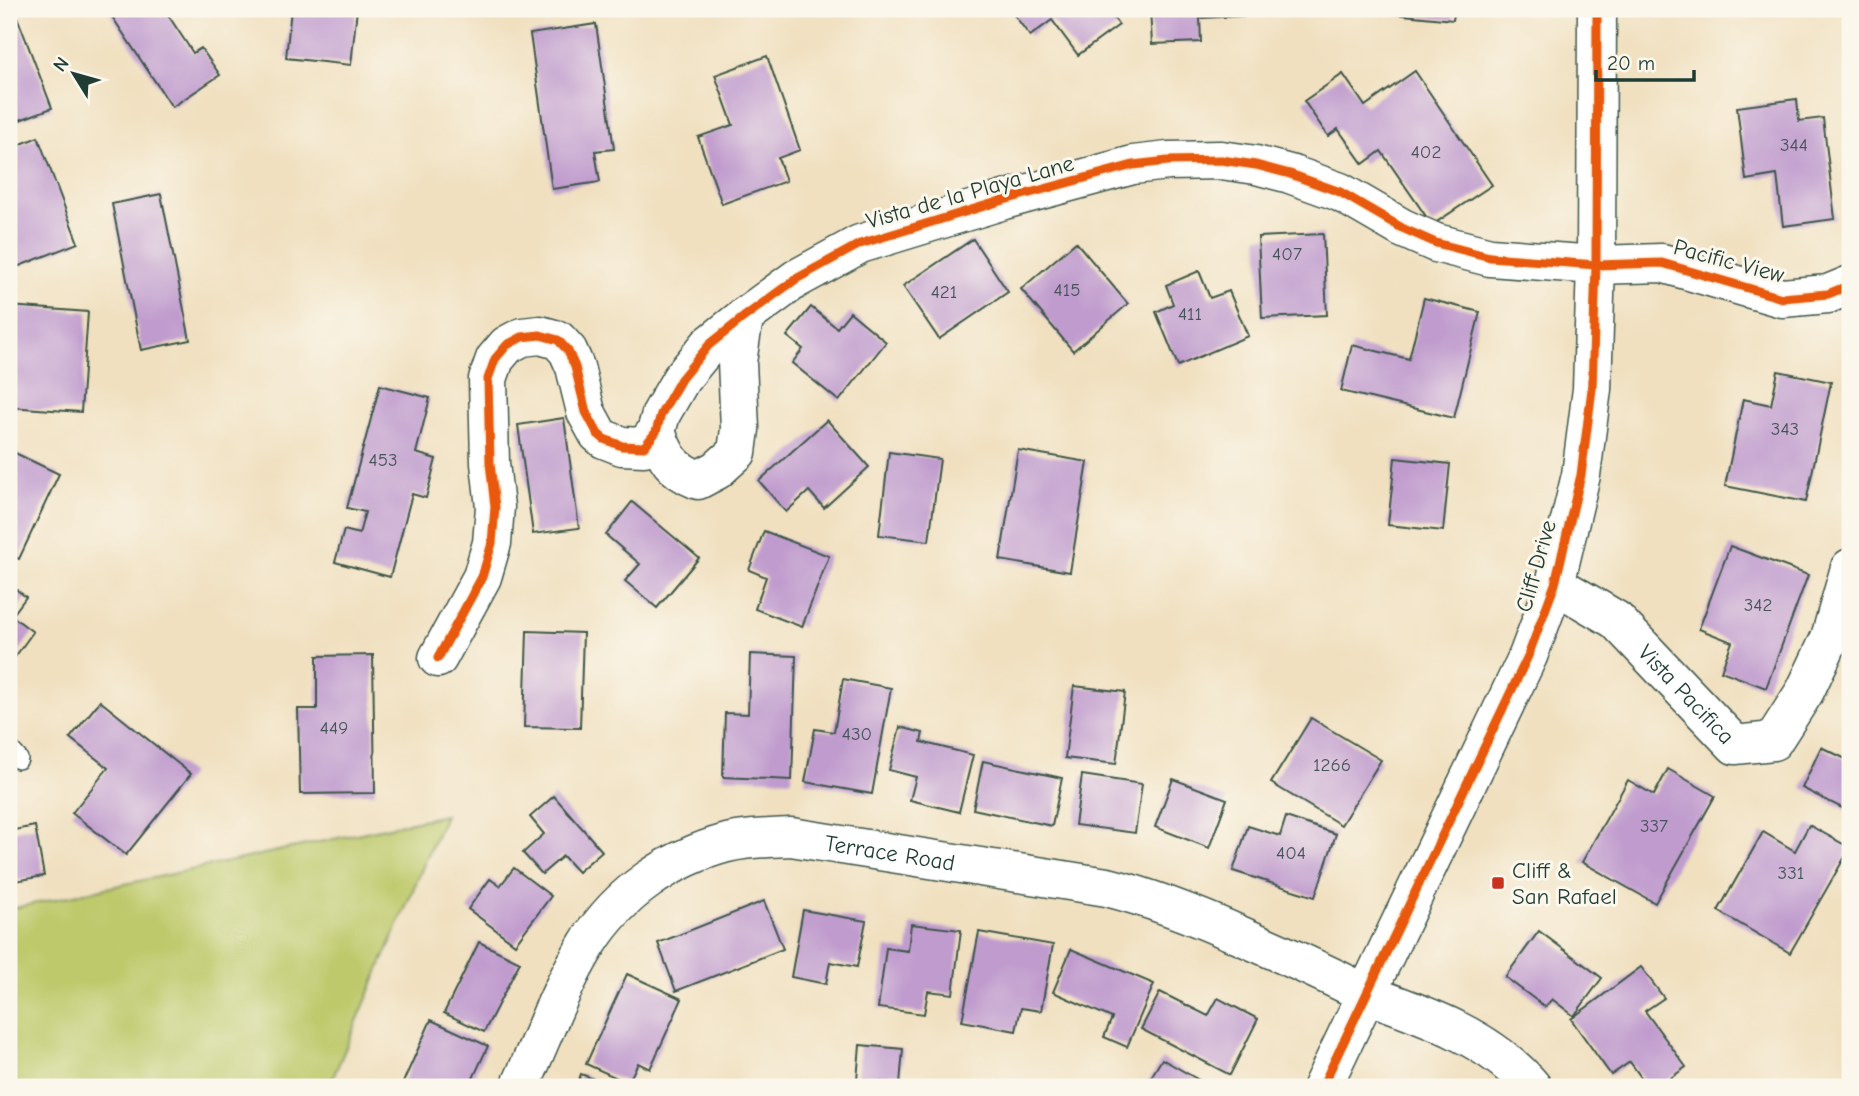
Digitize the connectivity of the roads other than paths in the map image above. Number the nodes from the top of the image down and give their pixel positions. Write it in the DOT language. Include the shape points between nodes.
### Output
graph roads {
  1 [pos="1597,9"];
  2 [pos="1596,265"];
  3 [pos="1850,285"];
  4 [pos="744,317"];
  5 [pos="656,432"];
  6 [pos="1850,568"];
  7 [pos="1555,584"];
  8 [pos="438,658"];
  9 [pos="1366,994"];
  10 [pos="520,1087"];
  11 [pos="1322,1087"];
  12 [pos="1532,1087"];
  1 -- 2 [label="street, Cliff Drive"];
  2 -- 3 [label="street, Pacific View" via="1662,262 1782,298 1828,294"];
  2 -- 4 [label="street, Vista de la Playa Lane" via="1490,257 1436,243 1340,192 1290,174 1221,160 1168,161 1133,165 1017,196 860,244 796,279"];
  2 -- 7 [label="street, Cliff Drive" via="1592,389 1581,475"];
  4 -- 5 [label="street, Vista de la Playa Lane" via="709,345 681,379"];
  4 -- 5 [label="street" via="737,362 737,452 718,470 698,480 684,475 666,457"];
  5 -- 8 [label="street" via="644,447 604,439 586,412 575,367 558,340 540,335 507,345 495,359 488,379 495,507 492,543 482,577"];
  6 -- 7 [label="street, Vista Pacifica" via="1830,638 1805,691 1773,741 1735,745 1616,620"];
  7 -- 9 [label="street, Cliff Drive" via="1528,656"];
  9 -- 10 [label="street, Terrace Road" via="1314,967 1137,894 791,837 759,838 684,858 620,903 574,967"];
  9 -- 11 [label="street, Cliff Drive"];
  9 -- 12 [label="street, Terrace Road" via="1426,1016 1489,1048"];
}
